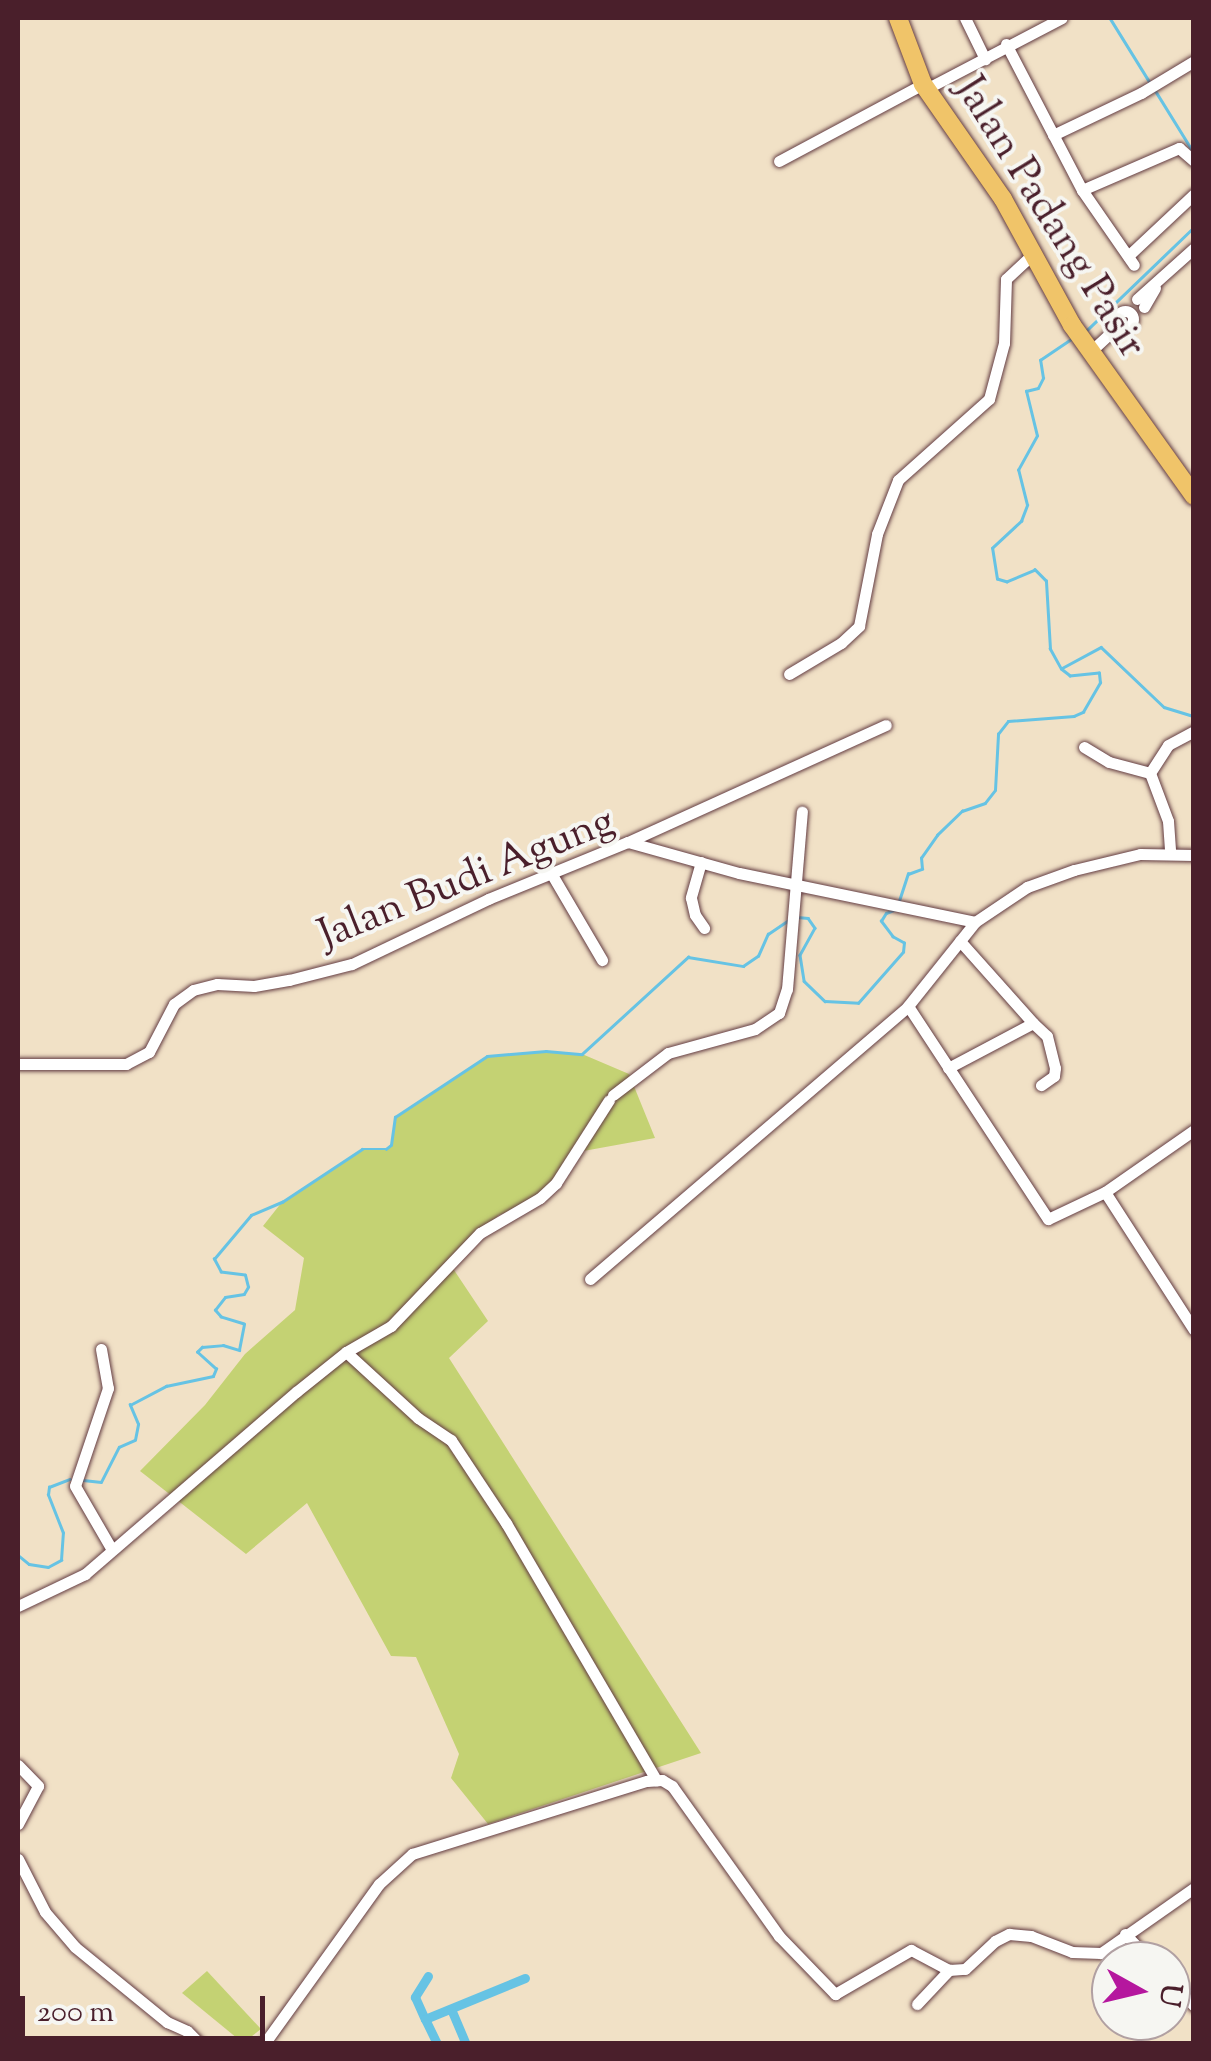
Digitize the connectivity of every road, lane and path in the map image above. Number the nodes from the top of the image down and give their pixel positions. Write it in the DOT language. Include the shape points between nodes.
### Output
graph roads {
  1 [pos="898,18"];
  2 [pos="965,18"];
  3 [pos="1061,18"];
  4 [pos="1006,44"];
  5 [pos="986,55"];
  6 [pos="1194,61"];
  7 [pos="925,86"];
  8 [pos="1053,135"];
  9 [pos="778,161"];
  10 [pos="1194,161"];
  11 [pos="1082,190"];
  12 [pos="1194,194"];
  13 [pos="1194,248"];
  14 [pos="1033,254"];
  15 [pos="1087,348"];
  16 [pos="1194,496"];
  17 [pos="790,674"];
  18 [pos="886,725"];
  19 [pos="1194,731"];
  20 [pos="1084,747"];
  21 [pos="1150,773"];
  22 [pos="802,812"];
  23 [pos="628,842"];
  24 [pos="1170,853"];
  25 [pos="1194,855"];
  26 [pos="701,862"];
  27 [pos="551,873"];
  28 [pos="794,886"];
  29 [pos="975,922"];
  30 [pos="704,928"];
  31 [pos="960,941"];
  32 [pos="602,960"];
  33 [pos="908,1006"];
  34 [pos="1033,1024"];
  35 [pos="18,1064"];
  36 [pos="948,1068"];
  37 [pos="1041,1084"];
  38 [pos="1194,1130"];
  39 [pos="1105,1192"];
  40 [pos="590,1279"];
  41 [pos="1194,1330"];
  42 [pos="101,1349"];
  43 [pos="346,1352"];
  44 [pos="112,1548"];
  45 [pos="18,1606"];
  46 [pos="18,1765"];
  47 [pos="656,1780"];
  48 [pos="18,1824"];
  49 [pos="18,1859"];
  50 [pos="1194,1888"];
  51 [pos="1125,1934"];
  52 [pos="1132,1941"];
  53 [pos="949,1970"];
  54 [pos="916,2004"];
  55 [pos="200,2044"];
  56 [pos="264,2044"];
  1 -- 7 [label="highway, Jalan Padang Pasir"];
  2 -- 5 [label="street"];
  3 -- 4 [label="street"];
  4 -- 5 [label="street"];
  4 -- 8 [label="street"];
  5 -- 7 [label="street"];
  6 -- 8 [label="street"];
  7 -- 9 [label="street"];
  7 -- 14 [label="highway, Jalan Padang Pasir"];
  8 -- 11 [label="street"];
  10 -- 11 [label="street" via="1179,148"];
  11 -- 12 [label="street" via="1131,260"];
  13 -- 15 [label="street" via="1135,308 1117,316 1119,325"];
  14 -- 15 [label="highway, Jalan Padang Pasir"];
  14 -- 17 [label="street" via="1009,274 1004,343 988,399 898,480 878,534 858,626"];
  15 -- 16 [label="highway, Jalan Padang Pasir"];
  18 -- 23 [label="street"];
  19 -- 21 [label="street" via="1168,745"];
  20 -- 21 [label="street"];
  21 -- 24 [label="street" via="1168,821"];
  22 -- 28 [label="street"];
  23 -- 26 [label="street, Jalan Budi Agung"];
  23 -- 27 [label="street, Jalan Budi Agung"];
  24 -- 25 [label="street"];
  24 -- 29 [label="street" via="1120,857 1033,884"];
  26 -- 28 [label="street, Jalan Budi Agung"];
  26 -- 30 [label="street" via="691,898"];
  27 -- 32 [label="street"];
  27 -- 35 [label="street, Jalan Budi Agung" via="352,964 254,986 192,990 174,1004 149,1052 126,1064"];
  28 -- 29 [label="street, Jalan Budi Agung"];
  28 -- 43 [label="street" via="786,998 776,1016 742,1033 668,1053 611,1098 556,1184 480,1232 390,1326"];
  29 -- 31 [label="street"];
  31 -- 33 [label="street"];
  31 -- 34 [label="street"];
  33 -- 36 [label="street"];
  33 -- 40 [label="street"];
  34 -- 36 [label="street"];
  34 -- 37 [label="street" via="1046,1036 1055,1068"];
  36 -- 39 [label="street" via="1048,1219"];
  38 -- 39 [label="street"];
  39 -- 41 [label="street"];
  42 -- 44 [label="street" via="105,1401 75,1480"];
  43 -- 44 [label="street"];
  43 -- 47 [label="street" via="451,1440"];
  44 -- 45 [label="street" via="74,1581"];
  46 -- 48 [label="street" via="38,1786"];
  47 -- 53 [label="street" via="672,1786 779,1936 831,1992 838,1994 910,1950"];
  47 -- 56 [label="street" via="412,1854 379,1884"];
  49 -- 55 [label="street" via="45,1912 75,1947"];
  50 -- 51 [label="street"];
  51 -- 52 [label="street"];
  51 -- 53 [label="street" via="1094,1954 1009,1934 964,1969"];
  53 -- 54 [label="street"];
}
